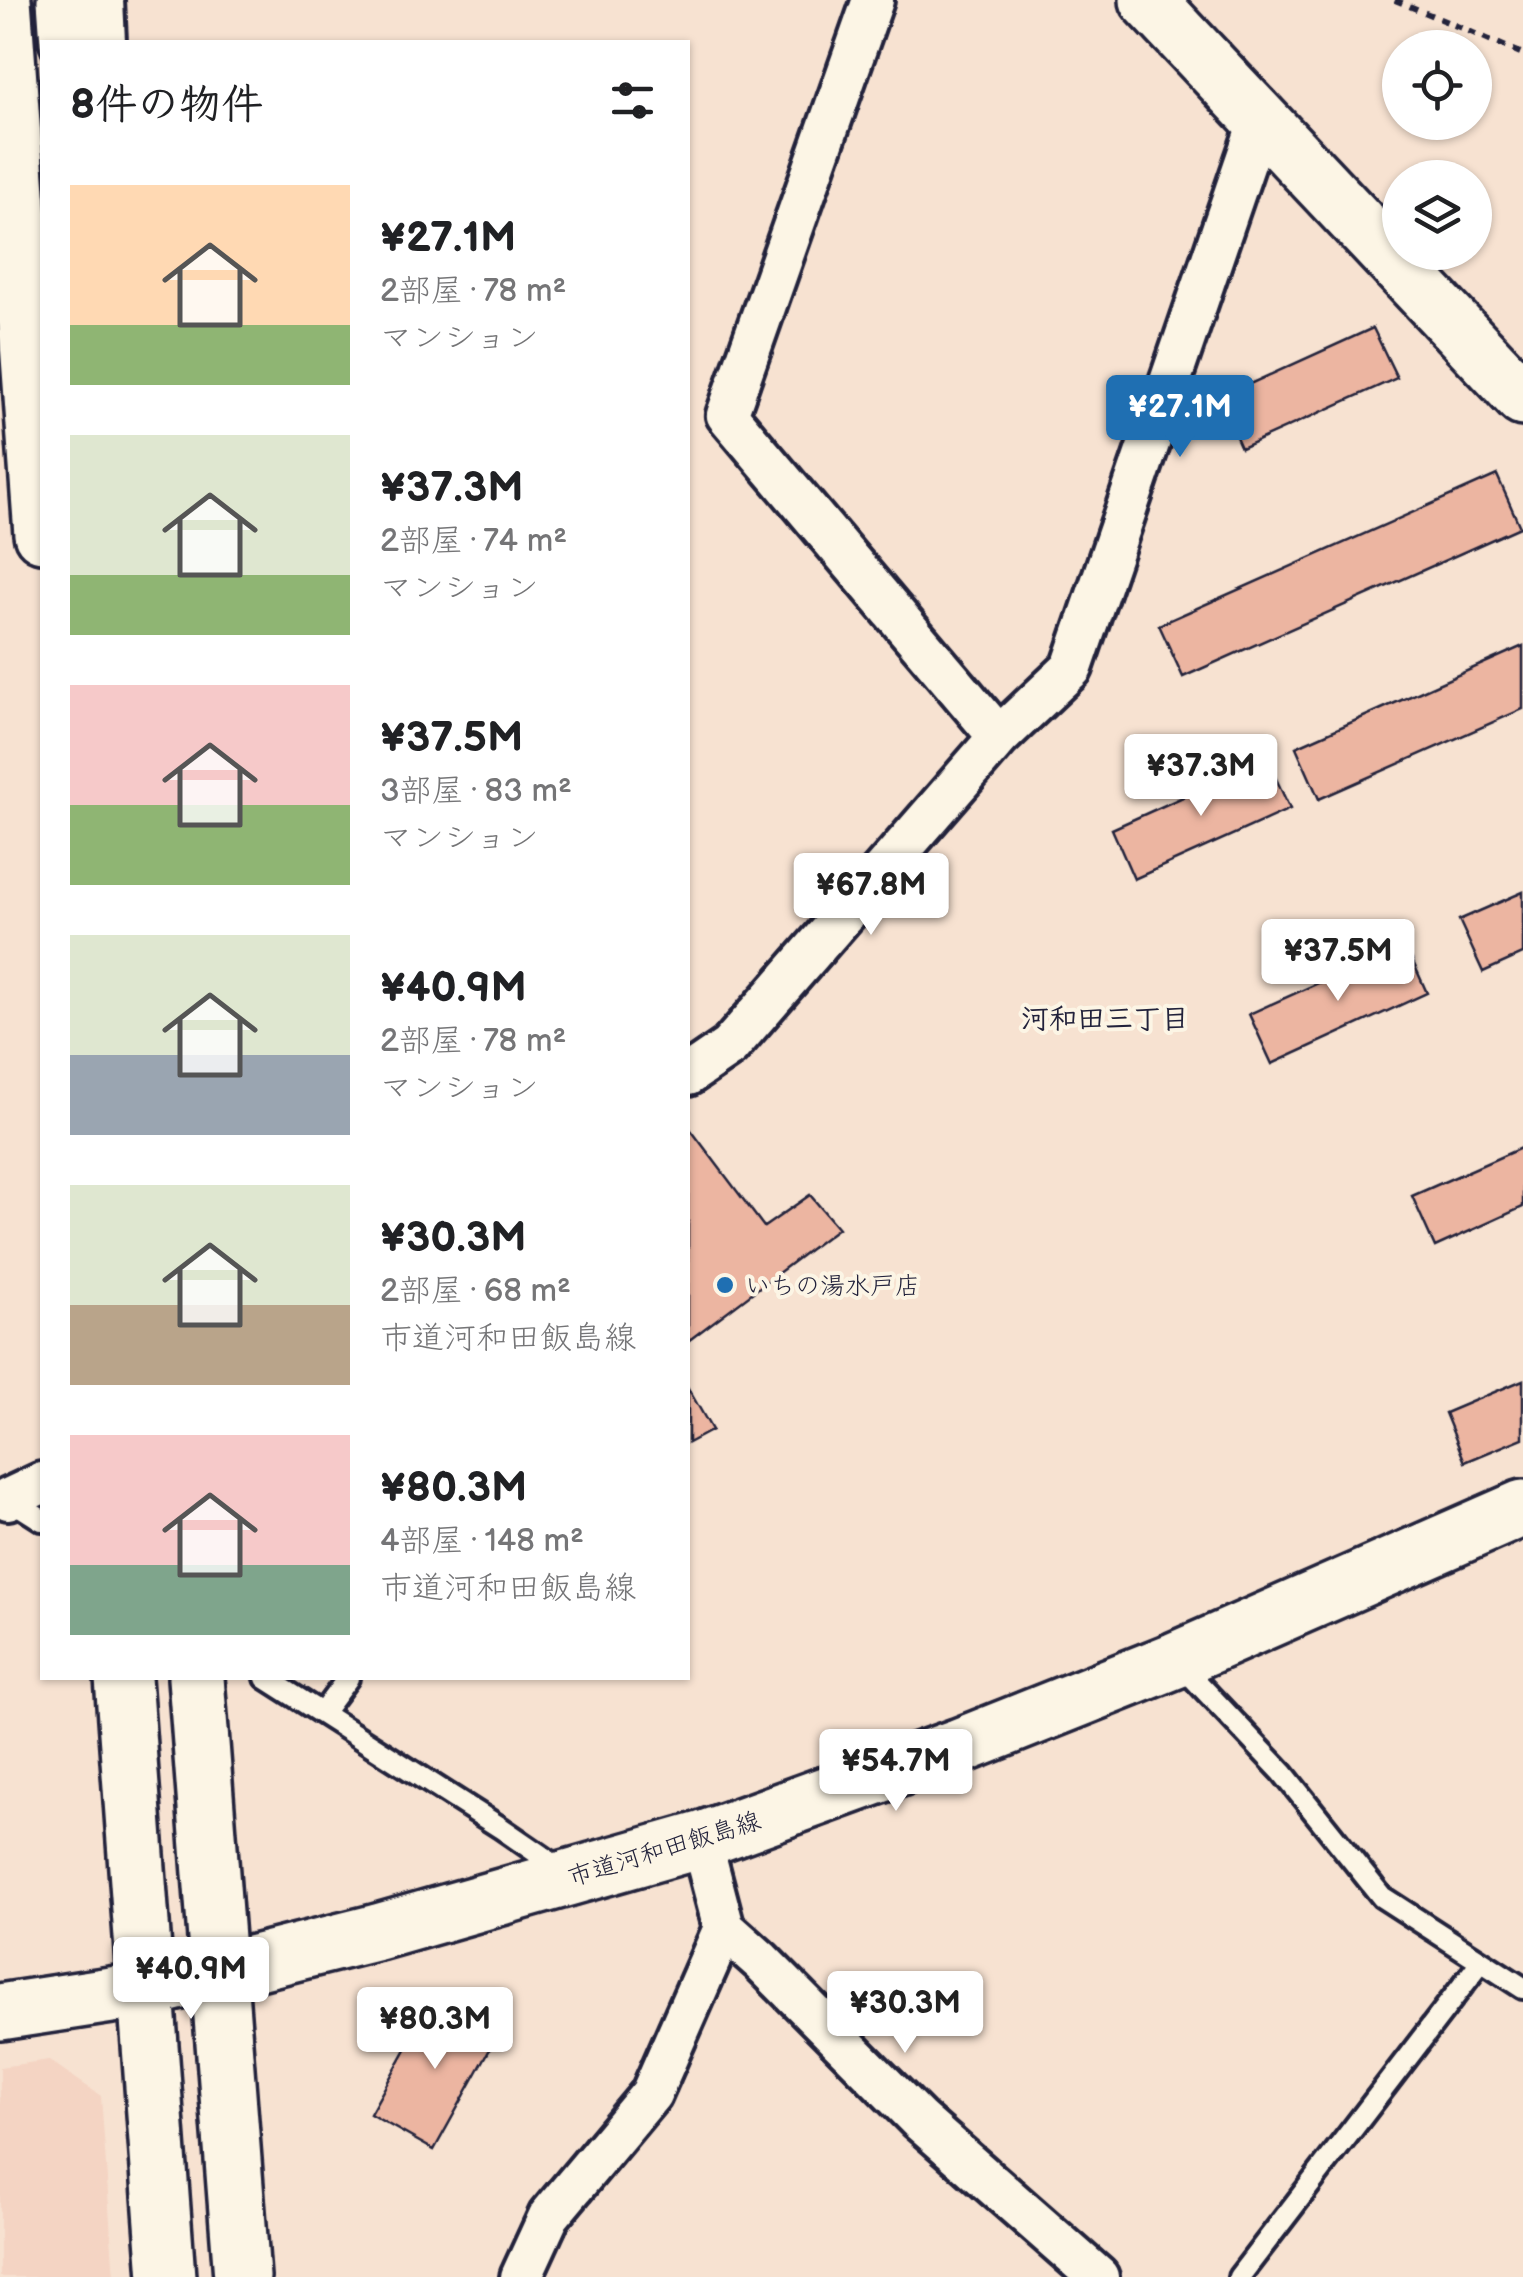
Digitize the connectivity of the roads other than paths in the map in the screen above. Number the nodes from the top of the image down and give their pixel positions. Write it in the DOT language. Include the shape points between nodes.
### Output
graph roads {
  1 [pos="4,0"];
  2 [pos="64,0"];
  3 [pos="103,0"];
  4 [pos="874,0"];
  5 [pos="1148,0"];
  6 [pos="68,40"];
  7 [pos="105,40"];
  8 [pos="5,98"];
  9 [pos="1260,120"];
  10 [pos="9,192"];
  11 [pos="1523,398"];
  12 [pos="40,513"];
  13 [pos="999,738"];
  14 [pos="690,1074"];
  15 [pos="17,1492"];
  16 [pos="1523,1508"];
  17 [pos="40,1518"];
  18 [pos="1176,1660"];
  19 [pos="123,1680"];
  20 [pos="196,1680"];
  21 [pos="269,1680"];
  22 [pos="347,1680"];
  23 [pos="322,1713"];
  24 [pos="701,1840"];
  25 [pos="572,1878"];
  26 [pos="724,1928"];
  27 [pos="1480,1963"];
  28 [pos="218,1972"];
  29 [pos="1523,1988"];
  30 [pos="144,1990"];
  31 [pos="0,2012"];
  32 [pos="167,2277"];
  33 [pos="242,2277"];
  34 [pos="521,2277"];
  35 [pos="1098,2277"];
  36 [pos="1239,2277"];
  1 -- 8 [label="main road"];
  2 -- 6 [label="main road"];
  3 -- 7 [label="street"];
  4 -- 13 [label="street" via="727,416"];
  5 -- 9 [label="main road"];
  8 -- 10 [label="main road"];
  9 -- 11 [label="main road"];
  9 -- 13 [label="street" via="1072,668"];
  10 -- 12 [label="main road"];
  13 -- 14 [label="street" via="730,1047"];
  15 -- 17 [label="lane"];
  16 -- 18 [label="main road, 市道河和田飯島線"];
  18 -- 24 [label="main road, 市道河和田飯島線"];
  18 -- 27 [label="lane" via="1283,1773 1382,1897"];
  19 -- 30 [label="main road"];
  20 -- 28 [label="main road"];
  21 -- 23 [label="lane"];
  22 -- 23 [label="lane"];
  23 -- 25 [label="lane"];
  24 -- 25 [label="main road, 市道河和田飯島線"];
  24 -- 26 [label="street"];
  25 -- 28 [label="main road, 市道河和田飯島線"];
  26 -- 34 [label="street" via="651,2094 549,2216"];
  26 -- 35 [label="street" via="920,2120"];
  27 -- 29 [label="lane"];
  27 -- 36 [label="lane"];
  28 -- 30 [label="main road, 市道河和田飯島線"];
  28 -- 33 [label="main road"];
  30 -- 31 [label="main road, 市道河和田飯島線"];
  30 -- 32 [label="main road"];
}
